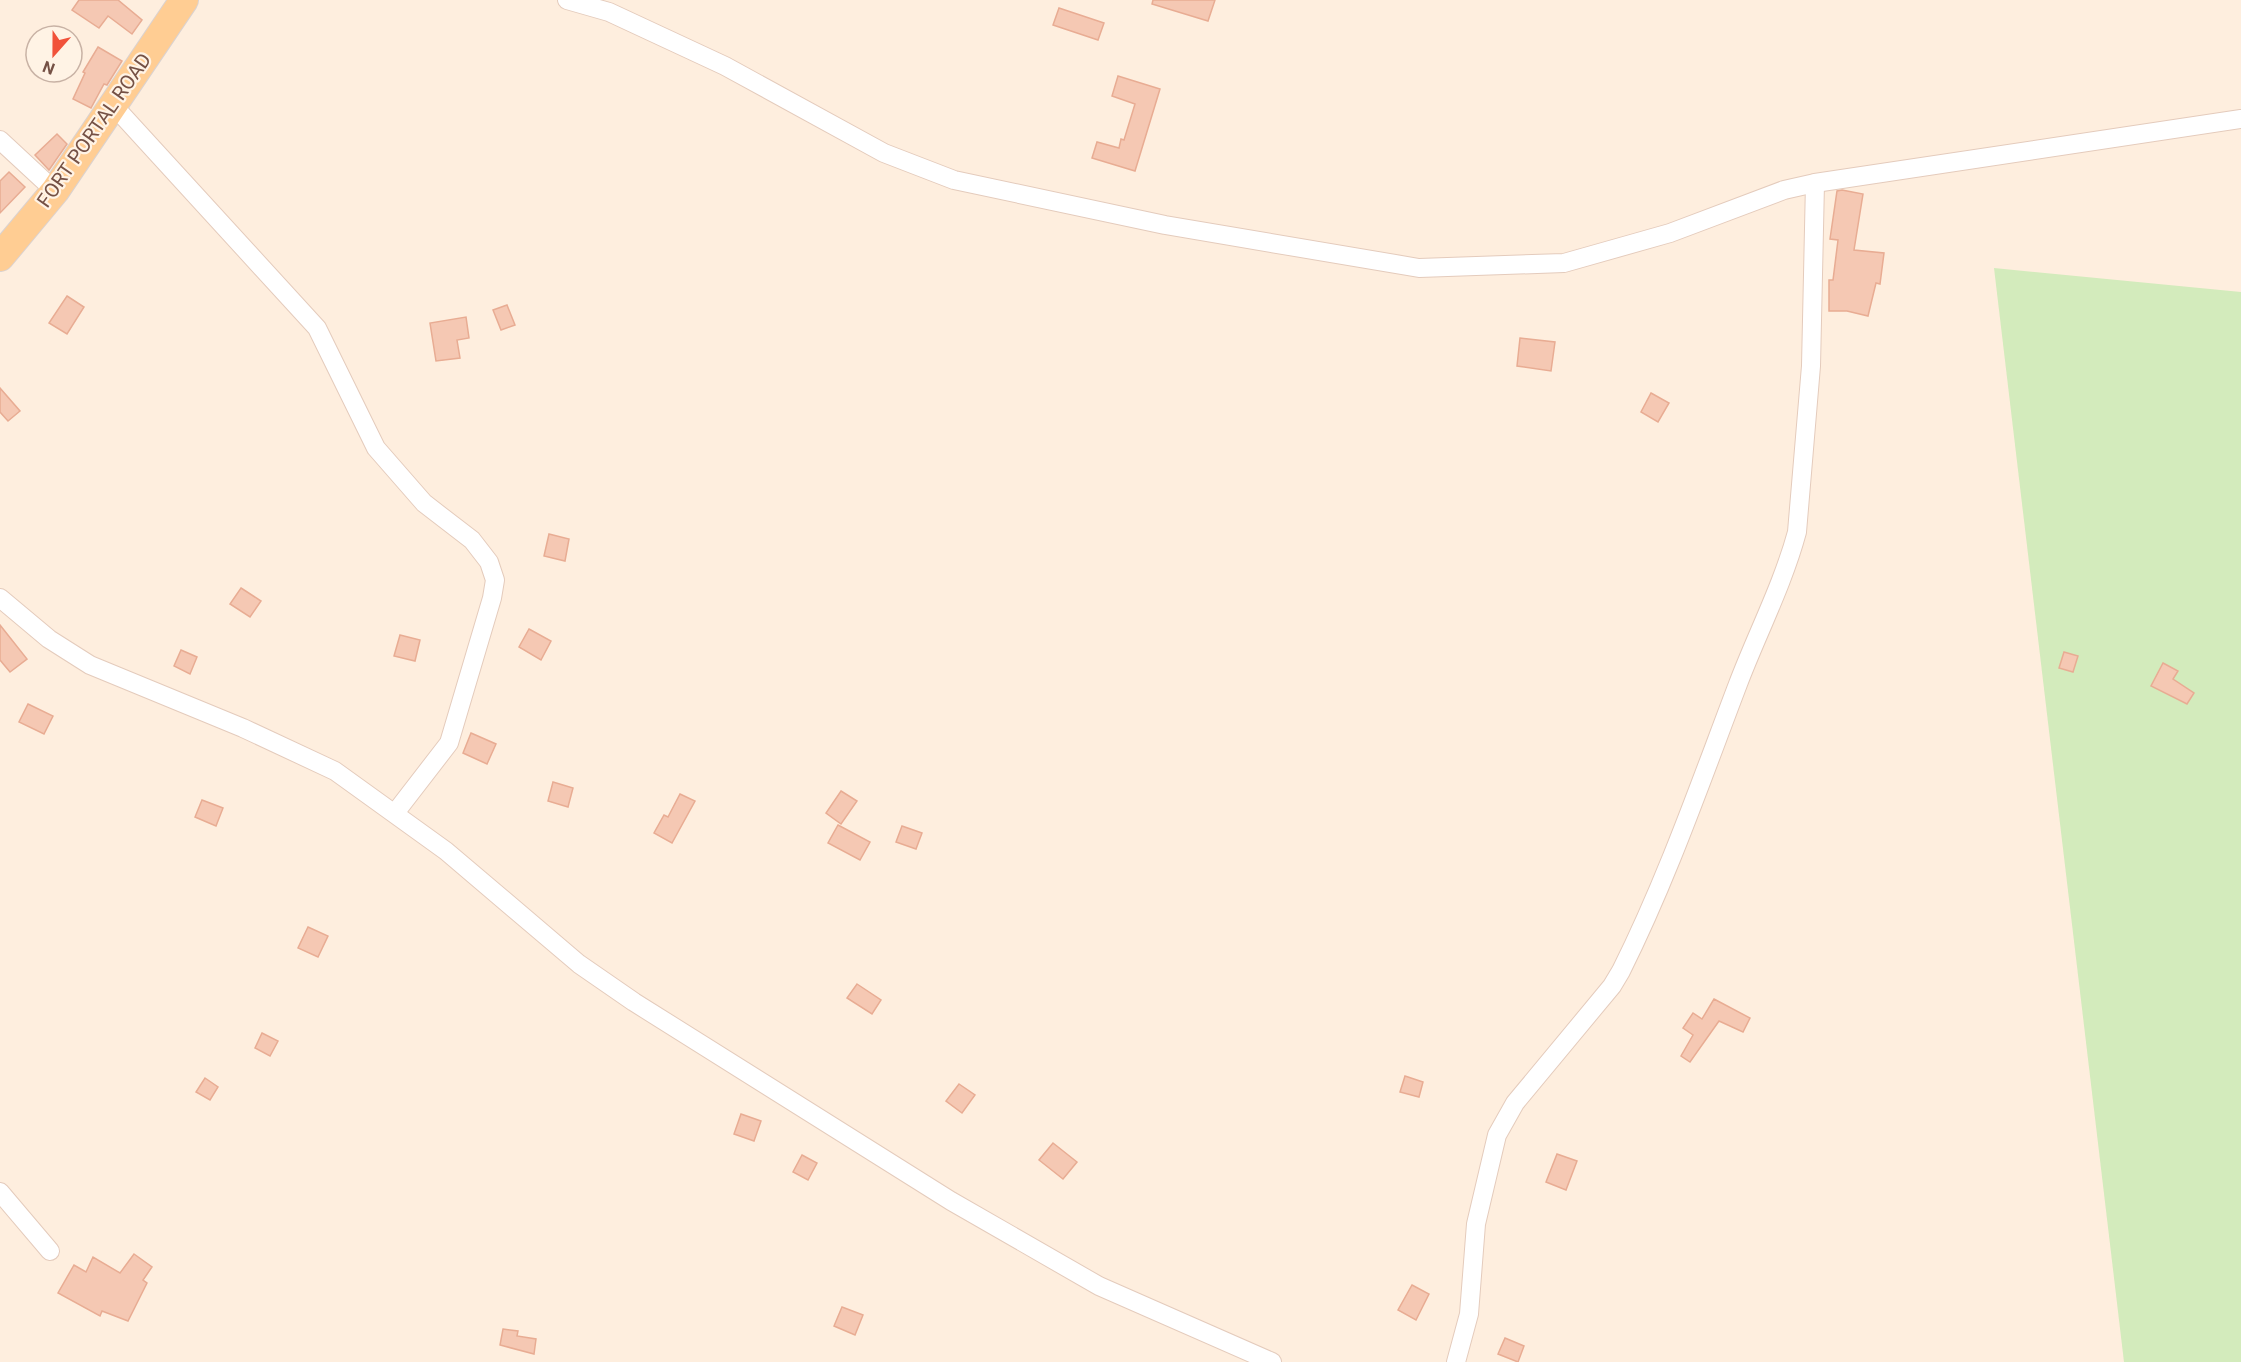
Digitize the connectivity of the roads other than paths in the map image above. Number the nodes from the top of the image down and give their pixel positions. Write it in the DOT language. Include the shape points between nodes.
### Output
graph roads {
  1 [pos="184,0"];
  2 [pos="567,0"];
  3 [pos="113,105"];
  4 [pos="2241,119"];
  5 [pos="0,140"];
  6 [pos="1815,183"];
  7 [pos="55,191"];
  8 [pos="0,258"];
  9 [pos="0,598"];
  10 [pos="395,813"];
  11 [pos="0,1192"];
  12 [pos="50,1251"];
  13 [pos="1272,1362"];
  14 [pos="1456,1362"];
  1 -- 3 [label="main road, FORT PORTAL ROAD"];
  2 -- 6 [label="street" via="609,12 715,61 884,153 954,180 1165,225 1419,268 1564,263 1670,233 1784,190"];
  3 -- 7 [label="main road, FORT PORTAL ROAD"];
  3 -- 10 [label="street" via="317,328 376,448 424,503 472,540 489,562 495,580 492,598 458,720 449,742"];
  4 -- 6 [label="street"];
  5 -- 7 [label="street"];
  6 -- 14 [label="street" via="1811,366 1797,532 1792,550 1670,862 1621,971 1515,1103 1497,1135 1476,1224 1469,1314"];
  7 -- 8 [label="main road, FORT PORTAL ROAD"];
  9 -- 10 [label="street" via="49,639 90,665 335,771"];
  10 -- 13 [label="street" via="579,964 951,1201 1099,1286"];
  11 -- 12 [label="street"];
}
